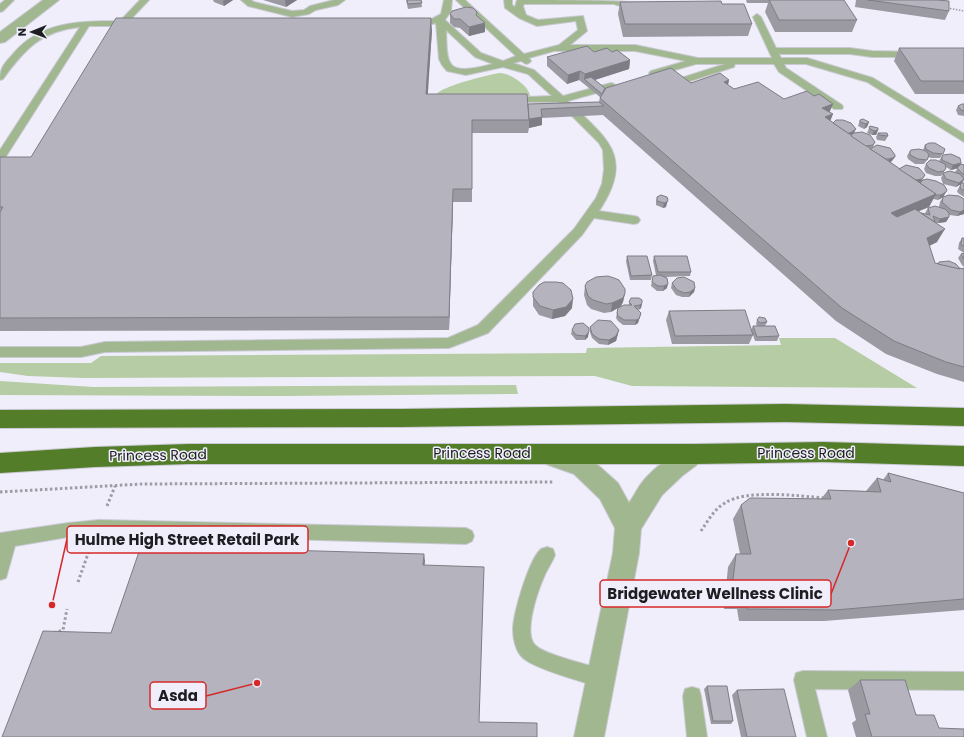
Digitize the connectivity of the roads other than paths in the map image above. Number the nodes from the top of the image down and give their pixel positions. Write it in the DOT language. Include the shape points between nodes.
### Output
graph roads {
  1 [pos="10,0"];
  2 [pos="52,0"];
  3 [pos="145,0"];
  4 [pos="245,0"];
  5 [pos="341,0"];
  6 [pos="448,0"];
  7 [pos="460,0"];
  8 [pos="508,0"];
  9 [pos="645,4"];
  10 [pos="0,9"];
  11 [pos="522,16"];
  12 [pos="757,17"];
  13 [pos="440,20"];
  14 [pos="422,22"];
  15 [pos="86,24"];
  16 [pos="122,24"];
  17 [pos="138,24"];
  18 [pos="0,39"];
  19 [pos="561,48"];
  20 [pos="773,51"];
  21 [pos="926,54"];
  22 [pos="521,57"];
  23 [pos="696,60"];
  24 [pos="745,60"];
  25 [pos="778,61"];
  26 [pos="502,63"];
  27 [pos="531,72"];
  28 [pos="0,76"];
  29 [pos="643,77"];
  30 [pos="684,80"];
  31 [pos="620,84"];
  32 [pos="561,99"];
  33 [pos="526,100"];
  34 [pos="838,107"];
  35 [pos="964,139"];
  36 [pos="0,158"];
  37 [pos="592,214"];
  38 [pos="634,220"];
  39 [pos="0,352"];
  40 [pos="964,417"];
  41 [pos="0,419"];
  42 [pos="541,453"];
  43 [pos="694,454"];
  44 [pos="960,457"];
  45 [pos="0,463"];
  46 [pos="628,527"];
  47 [pos="466,536"];
  48 [pos="4,541"];
  49 [pos="547,555"];
  50 [pos="0,572"];
  51 [pos="600,678"];
  52 [pos="964,681"];
  53 [pos="692,696"];
  54 [pos="589,737"];
  55 [pos="697,737"];
  56 [pos="817,737"];
  1 -- 10 [label="lane"];
  2 -- 18 [label="street"];
  3 -- 16 [label="lane"];
  4 -- 5 [label="lane" via="251,4 292,14"];
  6 -- 13 [label="lane"];
  7 -- 22 [label="lane"];
  8 -- 11 [label="lane" via="508,6"];
  9 -- 11 [label="lane" via="622,4 615,1 521,1 518,6"];
  11 -- 19 [label="lane" via="536,23 580,18 583,30"];
  12 -- 20 [label="lane"];
  13 -- 14 [label="lane"];
  13 -- 26 [label="lane" via="478,54"];
  13 -- 26 [label="lane" via="444,58 451,70 472,71"];
  15 -- 16 [label="lane"];
  15 -- 28 [label="lane" via="64,26 36,38 18,54"];
  15 -- 36 [label="lane"];
  16 -- 17 [label="lane"];
  19 -- 22 [label="lane" via="542,50"];
  19 -- 23 [label="lane" via="635,48"];
  20 -- 21 [label="lane"];
  20 -- 25 [label="lane"];
  22 -- 26 [label="lane"];
  22 -- 27 [label="lane" via="530,65"];
  23 -- 24 [label="lane"];
  23 -- 29 [label="lane"];
  24 -- 25 [label="lane"];
  24 -- 30 [label="lane"];
  25 -- 34 [label="lane" via="782,70"];
  25 -- 35 [label="lane" via="807,61 870,80"];
  26 -- 27 [label="lane"];
  27 -- 32 [label="lane"];
  31 -- 32 [label="lane"];
  32 -- 33 [label="lane"];
  32 -- 37 [label="lane" via="603,141 608,150 610,177"];
  37 -- 38 [label="lane"];
  37 -- 39 [label="lane" via="578,232 483,329 449,343 105,347 81,352"];
  40 -- 41 [label="highway" via="770,413 401,418"];
  42 -- 43 [label="highway, Princess Road"];
  42 -- 45 [label="highway, Princess Road" via="190,454"];
  42 -- 46 [label="street" via="582,466 609,491"];
  43 -- 44 [label="highway, Princess Road" via="823,452"];
  43 -- 46 [label="street" via="653,487"];
  46 -- 51 [label="street" via="626,553"];
  47 -- 48 [label="lane" via="99,526"];
  48 -- 50 [label="lane"];
  49 -- 51 [label="lane" via="536,572 525,610 522,630 525,646 534,655"];
  51 -- 54 [label="street"];
  52 -- 56 [label="lane" via="803,680"];
  53 -- 55 [label="lane"];
}
